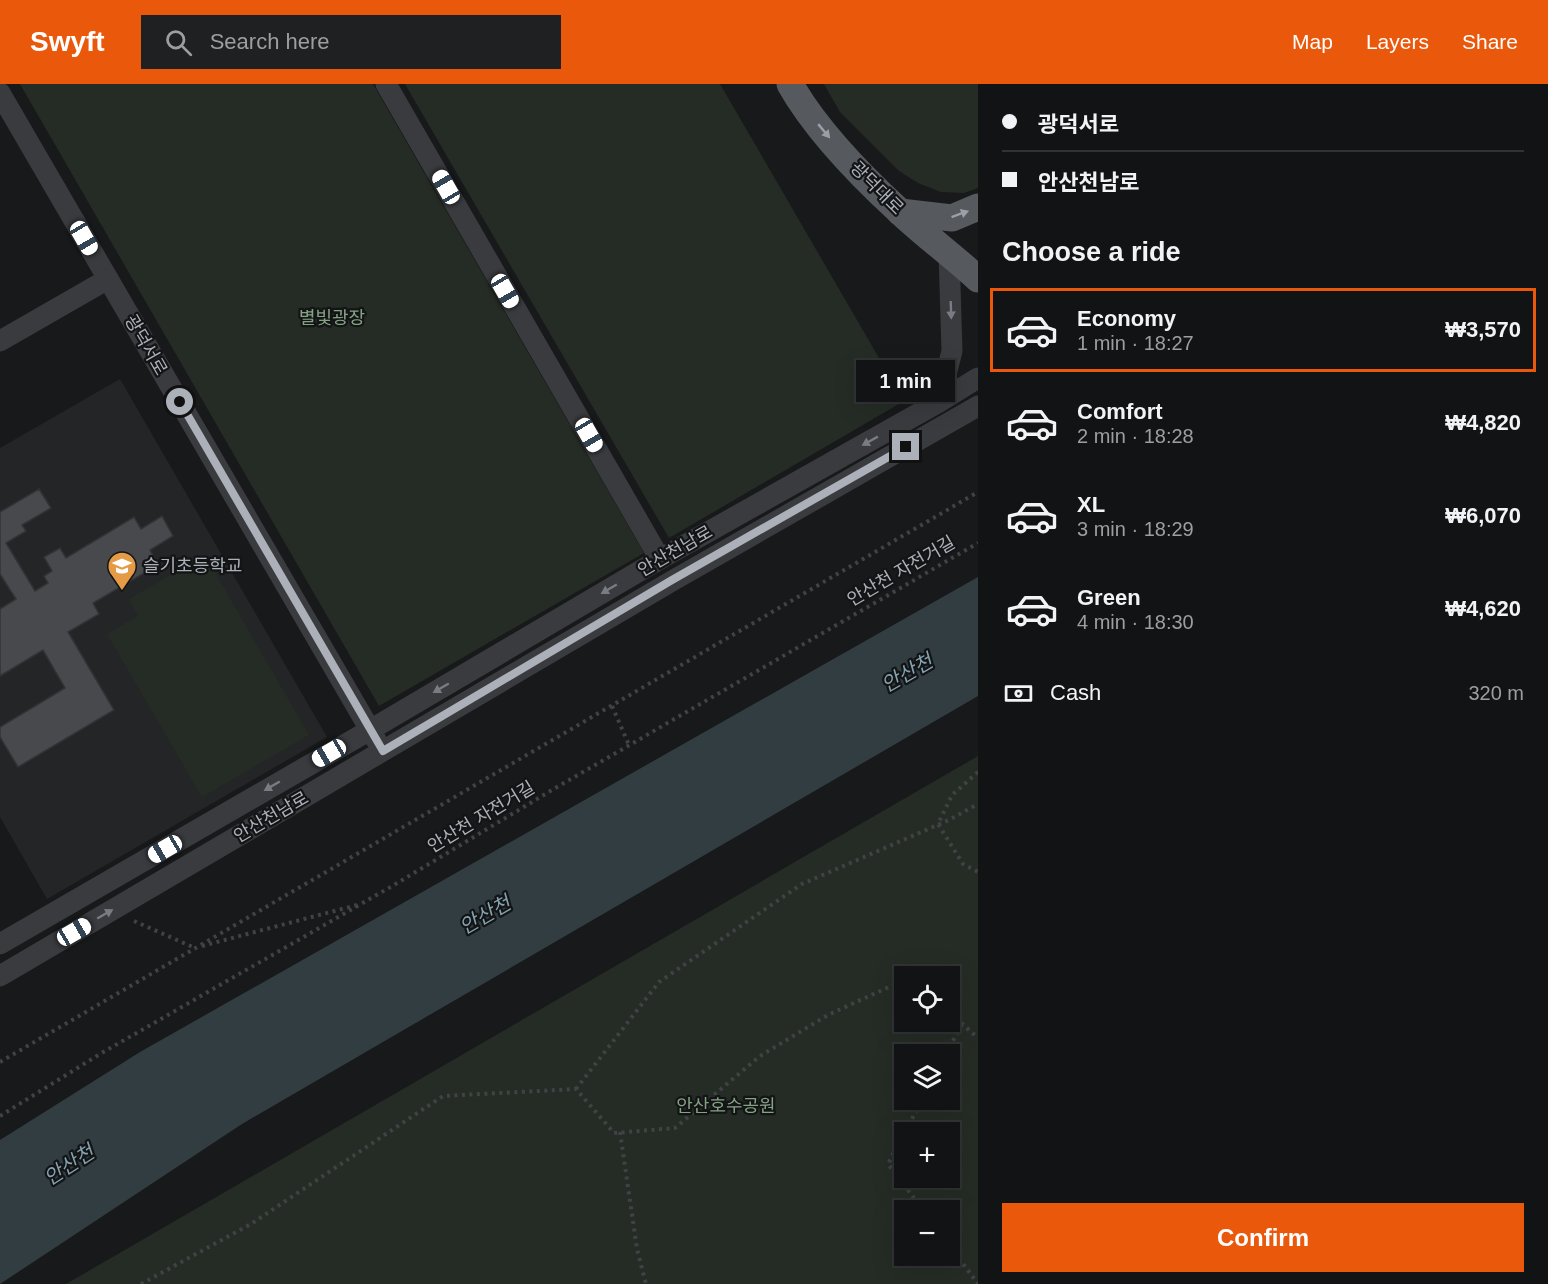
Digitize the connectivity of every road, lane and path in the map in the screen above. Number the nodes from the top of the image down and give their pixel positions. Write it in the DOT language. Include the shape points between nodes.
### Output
graph roads {
  1 [pos="386,84"];
  2 [pos="790,84"];
  3 [pos="0,93"];
  4 [pos="978,207"];
  5 [pos="899,211"];
  6 [pos="949,252"];
  7 [pos="108,279"];
  8 [pos="978,279"];
  9 [pos="0,342"];
  10 [pos="978,378"];
  11 [pos="939,402"];
  12 [pos="978,406"];
  13 [pos="978,416"];
  14 [pos="945,425"];
  15 [pos="978,492"];
  16 [pos="978,543"];
  17 [pos="660,559"];
  18 [pos="612,706"];
  19 [pos="370,730"];
  20 [pos="629,745"];
  21 [pos="383,751"];
  22 [pos="978,772"];
  23 [pos="978,804"];
  24 [pos="938,824"];
  25 [pos="978,872"];
  26 [pos="364,903"];
  27 [pos="111,911"];
  28 [pos="0,944"];
  29 [pos="195,948"];
  30 [pos="0,976"];
  31 [pos="894,985"];
  32 [pos="962,1024"];
  33 [pos="978,1038"];
  34 [pos="951,1044"];
  35 [pos="0,1062"];
  36 [pos="576,1089"];
  37 [pos="0,1116"];
  38 [pos="620,1132"];
  39 [pos="894,1153"];
  40 [pos="894,1172"];
  41 [pos="906,1188"];
  42 [pos="915,1200"];
  43 [pos="960,1260"];
  44 [pos="141,1284"];
  45 [pos="646,1284"];
  46 [pos="978,1284"];
  1 -- 17 [label="street"];
  2 -- 5 [label="main road, 광덕대로, one-way" via="856,169"];
  3 -- 7 [label="street, 광덕서로"];
  5 -- 4 [label="main road, one-way" via="952,218"];
  5 -- 6 [label="main road, 광덕대로"];
  6 -- 8 [label="main road, 광덕대로"];
  6 -- 11 [label="street, one-way" via="952,351"];
  7 -- 9 [label="street"];
  7 -- 19 [label="street, 광덕서로"];
  10 -- 11 [label="street, 안산천남로"];
  11 -- 17 [label="street, 안산천남로, one-way"];
  12 -- 14 [label="street, 안산천남로"];
  13 -- 14 [label="street"];
  14 -- 21 [label="street, 안산천남로"];
  15 -- 18 [label="path"];
  16 -- 20 [label="path, 안산천 자전거길"];
  17 -- 19 [label="street, 안산천남로, one-way"];
  18 -- 20 [label="path"];
  18 -- 29 [label="path"];
  19 -- 21 [label="street, 광덕서로"];
  19 -- 28 [label="street, 안산천남로, one-way"];
  20 -- 26 [label="path, 안산천 자전거길"];
  21 -- 27 [label="street, 안산천남로"];
  22 -- 24 [label="path" via="952,795"];
  23 -- 24 [label="path"];
  24 -- 25 [label="path" via="963,864"];
  24 -- 36 [label="path" via="802,884 659,982"];
  26 -- 29 [label="path"];
  26 -- 37 [label="path, 안산천 자전거길" via="100,1054"];
  27 -- 29 [label="path"];
  30 -- 27 [label="street, 안산천남로, one-way"];
  29 -- 35 [label="path"];
  31 -- 38 [label="path" via="828,1015 760,1056 675,1128"];
  32 -- 33 [label="path"];
  32 -- 34 [label="path"];
  36 -- 38 [label="path" via="614,1133"];
  36 -- 44 [label="path" via="443,1096 251,1224"];
  38 -- 45 [label="path"];
  39 -- 40 [label="path" via="888,1164"];
  41 -- 42 [label="path"];
  43 -- 46 [label="path"];
}
